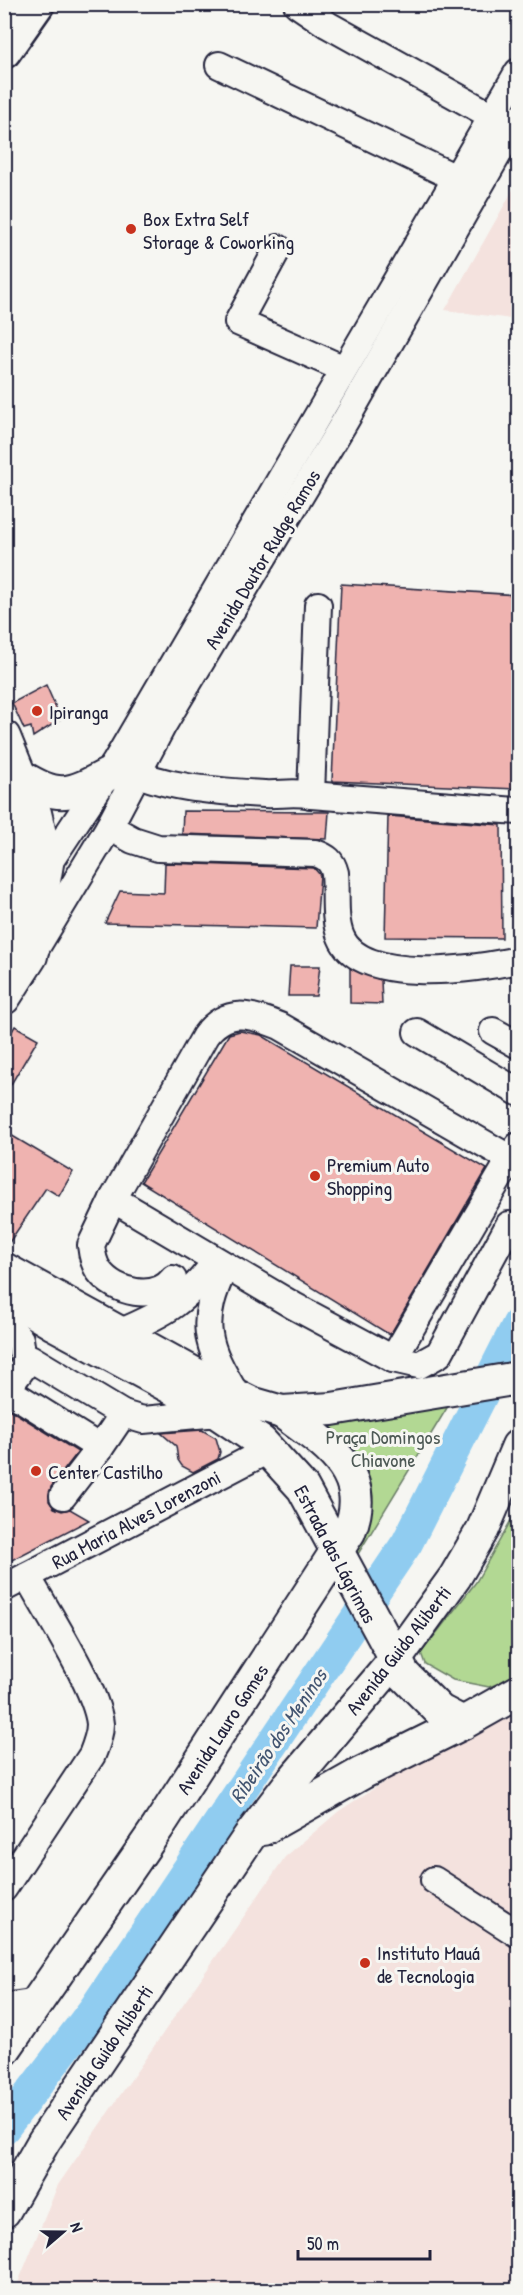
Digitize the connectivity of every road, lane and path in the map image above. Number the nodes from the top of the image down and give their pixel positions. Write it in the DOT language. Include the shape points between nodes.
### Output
graph roads {
  1 [pos="30,4"];
  2 [pos="37,4"];
  3 [pos="297,4"];
  4 [pos="4,34"];
  5 [pos="4,51"];
  6 [pos="219,64"];
  7 [pos="519,72"];
  8 [pos="492,116"];
  9 [pos="519,119"];
  10 [pos="456,178"];
  11 [pos="278,248"];
  12 [pos="344,369"];
  13 [pos="318,605"];
  14 [pos="4,736"];
  15 [pos="119,771"];
  16 [pos="13,790"];
  17 [pos="310,795"];
  18 [pos="519,811"];
  19 [pos="109,827"];
  20 [pos="24,856"];
  21 [pos="14,946"];
  22 [pos="519,960"];
  23 [pos="4,998"];
  24 [pos="493,1031"];
  25 [pos="417,1032"];
  26 [pos="519,1045"];
  27 [pos="519,1092"];
  28 [pos="515,1153"];
  29 [pos="113,1199"];
  30 [pos="509,1225"];
  31 [pos="221,1264"];
  32 [pos="4,1269"];
  33 [pos="173,1279"];
  34 [pos="4,1294"];
  35 [pos="4,1320"];
  36 [pos="121,1332"];
  37 [pos="22,1353"];
  38 [pos="393,1359"];
  39 [pos="519,1378"];
  40 [pos="6,1388"];
  41 [pos="228,1404"];
  42 [pos="282,1412"];
  43 [pos="123,1414"];
  44 [pos="519,1446"];
  45 [pos="100,1448"];
  46 [pos="268,1450"];
  47 [pos="63,1496"];
  48 [pos="340,1561"];
  49 [pos="27,1576"];
  50 [pos="4,1588"];
  51 [pos="388,1649"];
  52 [pos="519,1692"];
  53 [pos="463,1724"];
  54 [pos="249,1837"];
  55 [pos="8,1869"];
  56 [pos="434,1880"];
  57 [pos="519,1934"];
  58 [pos="38,2002"];
  59 [pos="4,2007"];
  60 [pos="4,2050"];
  61 [pos="4,2211"];
  1 -- 4 [label="highway"];
  2 -- 5 [label="highway"];
  3 -- 8 [label="street"];
  6 -- 10 [label="street"];
  7 -- 8 [label="street, Avenida Doutor Rudge Ramos"];
  8 -- 10 [label="street, Avenida Doutor Rudge Ramos"];
  9 -- 15 [label="street, Avenida Doutor Rudge Ramos"];
  10 -- 12 [label="street, Avenida Doutor Rudge Ramos"];
  11 -- 12 [label="street" via="238,322"];
  12 -- 15 [label="street, Avenida Doutor Rudge Ramos"];
  13 -- 17 [label="street"];
  14 -- 16 [label="main road"];
  15 -- 16 [label="main road" via="62,794"];
  15 -- 17 [label="street" via="199,788"];
  15 -- 19 [label="street, Avenida Doutor Rudge Ramos"];
  15 -- 20 [label="street, Avenida Doutor Rudge Ramos"];
  16 -- 20 [label="main road"];
  17 -- 18 [label="street"];
  19 -- 21 [label="street, Avenida Doutor Rudge Ramos"];
  19 -- 22 [label="street" via="158,848 325,856 335,873 341,938 349,951 360,958 389,967 420,970 469,969"];
  20 -- 21 [label="main road"];
  21 -- 23 [label="main road, Avenida Doutor Rudge Ramos"];
  24 -- 26 [label="street"];
  25 -- 27 [label="street"];
  28 -- 29 [label="street" via="280,1026 241,1015 213,1025 205,1036"];
  28 -- 38 [label="street"];
  29 -- 31 [label="street"];
  29 -- 33 [label="street" via="91,1245 96,1266 113,1284 133,1292 145,1293 166,1286"];
  30 -- 38 [label="street" via="439,1354 419,1365"];
  31 -- 36 [label="street" via="164,1313"];
  31 -- 38 [label="street"];
  31 -- 41 [label="street" via="206,1322"];
  32 -- 36 [label="main road, Estrada das Lágrimas"];
  34 -- 41 [label="main road, Estrada das Lágrimas" via="54,1324"];
  35 -- 37 [label="street" via="20,1339"];
  36 -- 41 [label="main road, Estrada das Lágrimas"];
  39 -- 42 [label="main road, Estrada das Lágrimas" via="332,1409"];
  40 -- 43 [label="street" via="30,1358"];
  40 -- 45 [label="street"];
  41 -- 42 [label="main road, Estrada das Lágrimas"];
  41 -- 43 [label="street" via="143,1420"];
  41 -- 46 [label="main road, Estrada das Lágrimas"];
  42 -- 48 [label="main road, Avenida Lauro Gomes" via="329,1448 352,1481 356,1514"];
  43 -- 45 [label="street"];
  44 -- 51 [label="main road, Avenida Guido Aliberti" via="483,1529 455,1577"];
  45 -- 47 [label="street"];
  46 -- 48 [label="main road, Estrada das Lágrimas" via="303,1488"];
  46 -- 49 [label="street, Rua Maria Alves Lorenzoni"];
  48 -- 51 [label="main road, Estrada das Lágrimas"];
  48 -- 58 [label="main road, Avenida Lauro Gomes"];
  49 -- 50 [label="street, Rua Maria Alves Lorenzoni"];
  49 -- 55 [label="street" via="92,1695 100,1726 92,1755"];
  51 -- 53 [label="main road, Estrada das Lágrimas" via="427,1701"];
  51 -- 54 [label="main road, Avenida Guido Aliberti"];
  52 -- 53 [label="main road, Avenida Guido Aliberti"];
  53 -- 54 [label="main road, Avenida Guido Aliberti" via="362,1773"];
  54 -- 61 [label="main road, Avenida Guido Aliberti" via="44,2141"];
  56 -- 57 [label="street"];
  58 -- 59 [label="street"];
  58 -- 60 [label="main road, Avenida Lauro Gomes"];
}
